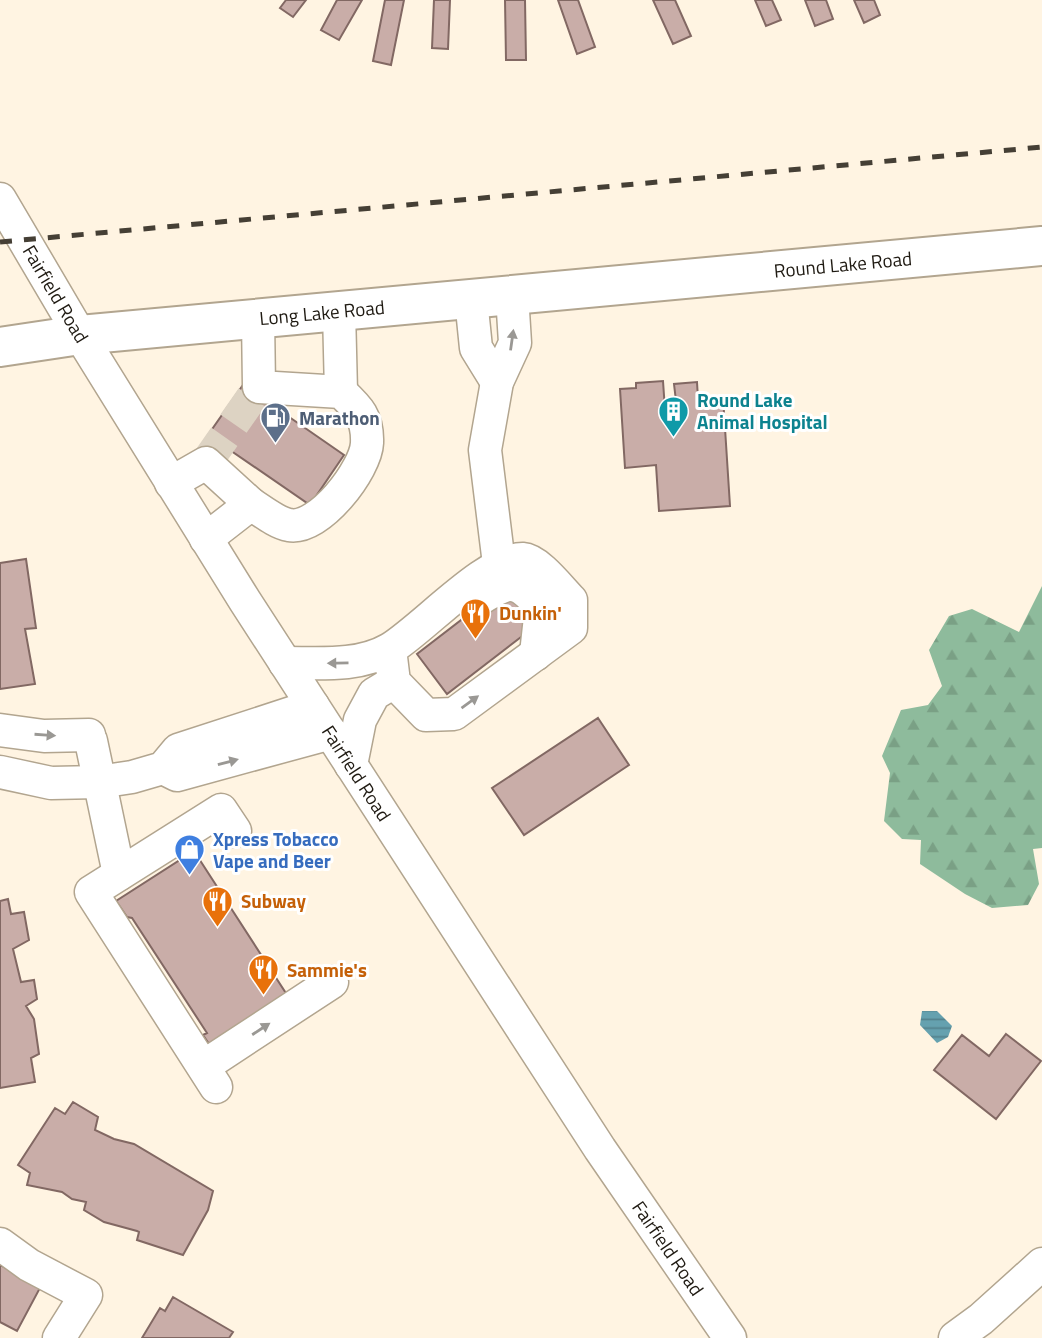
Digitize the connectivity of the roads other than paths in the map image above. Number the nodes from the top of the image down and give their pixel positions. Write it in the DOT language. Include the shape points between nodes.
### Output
graph roads {
  1 [pos="0,198"];
  2 [pos="1042,246"];
  3 [pos="643,283"];
  4 [pos="512,295"];
  5 [pos="471,299"];
  6 [pos="339,311"];
  7 [pos="258,318"];
  8 [pos="80,335"];
  9 [pos="0,347"];
  10 [pos="497,382"];
  11 [pos="341,392"];
  12 [pos="171,483"];
  13 [pos="250,505"];
  14 [pos="206,539"];
  15 [pos="499,564"];
  16 [pos="426,620"];
  17 [pos="390,649"];
  18 [pos="536,654"];
  19 [pos="285,663"];
  20 [pos="394,682"];
  21 [pos="313,706"];
  22 [pos="0,730"];
  23 [pos="331,733"];
  24 [pos="351,765"];
  25 [pos="163,768"];
  26 [pos="0,772"];
  27 [pos="99,782"];
  28 [pos="234,831"];
  29 [pos="119,874"];
  30 [pos="332,982"];
  31 [pos="0,1244"];
  32 [pos="1042,1264"];
  33 [pos="59,1338"];
  34 [pos="730,1338"];
  35 [pos="955,1338"];
  1 -- 8 [label="street, Fairfield Road"];
  2 -- 3 [label="main road, Round Lake Road"];
  3 -- 4 [label="main road, Long Lake Road"];
  4 -- 5 [label="main road, Long Lake Road"];
  10 -- 4 [label="street, one-way" via="515,343"];
  5 -- 6 [label="main road, Long Lake Road"];
  5 -- 10 [label="street" via="476,348"];
  6 -- 7 [label="main road, Long Lake Road"];
  6 -- 11 [label="street"];
  7 -- 8 [label="main road, Long Lake Road"];
  7 -- 11 [label="street" via="259,387"];
  8 -- 9 [label="main road, Long Lake Road"];
  8 -- 12 [label="street, Fairfield Road"];
  10 -- 15 [label="street" via="485,450"];
  11 -- 13 [label="street" via="362,412 367,444 353,481 328,508 298,525"];
  12 -- 13 [label="street" via="205,463"];
  12 -- 14 [label="street, Fairfield Road"];
  13 -- 14 [label="street"];
  14 -- 19 [label="street, Fairfield Road"];
  15 -- 16 [label="street"];
  15 -- 18 [label="street" via="524,559 537,564 571,600 571,628"];
  16 -- 17 [label="street"];
  16 -- 18 [label="street" via="455,615 500,585 513,584 541,608"];
  17 -- 19 [label="street, one-way" via="349,663"];
  17 -- 20 [label="street"];
  20 -- 18 [label="street, one-way" via="426,715 454,714"];
  19 -- 21 [label="street, Fairfield Road"];
  20 -- 24 [label="street" via="374,694 360,720"];
  21 -- 23 [label="street, Fairfield Road"];
  21 -- 25 [label="street" via="178,750"];
  22 -- 27 [label="street, one-way" via="90,738"];
  23 -- 24 [label="street, Fairfield Road"];
  25 -- 23 [label="street, one-way" via="177,775"];
  24 -- 34 [label="street, Fairfield Road" via="600,1149"];
  25 -- 27 [label="street"];
  26 -- 27 [label="street" via="51,783"];
  27 -- 29 [label="street"];
  28 -- 29 [label="street" via="221,810"];
  29 -- 30 [label="street, one-way" via="91,892 210,1076"];
  31 -- 33 [label="street" via="86,1295"];
  32 -- 35 [label="street"];
}
